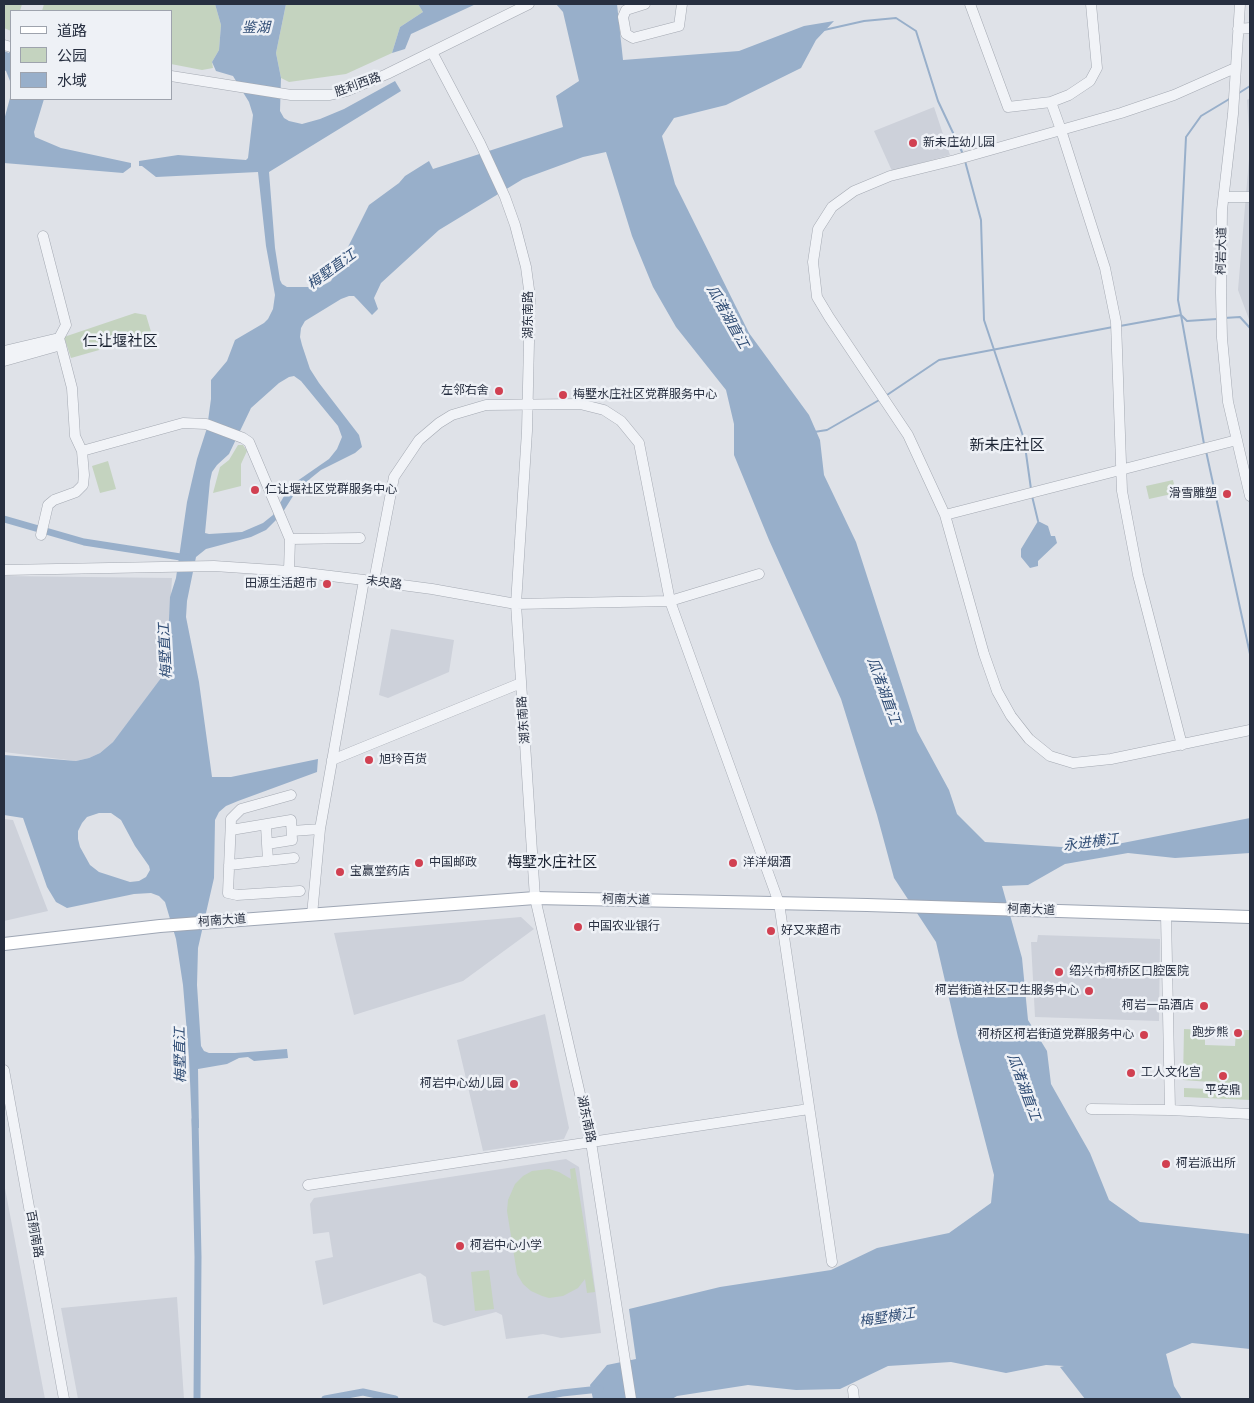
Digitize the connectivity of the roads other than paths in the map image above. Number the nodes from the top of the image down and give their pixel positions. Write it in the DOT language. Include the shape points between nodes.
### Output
graph roads {
  1 [pos="529,4"];
  2 [pos="645,4"];
  3 [pos="682,4"];
  4 [pos="970,4"];
  5 [pos="1091,4"];
  6 [pos="1240,4"];
  7 [pos="1250,28"];
  8 [pos="1238,29"];
  9 [pos="432,52"];
  10 [pos="1235,72"];
  11 [pos="172,76"];
  12 [pos="1051,102"];
  13 [pos="1061,130"];
  14 [pos="1224,196"];
  15 [pos="1250,197"];
  16 [pos="43,236"];
  17 [pos="60,341"];
  18 [pos="4,351"];
  19 [pos="4,361"];
  20 [pos="528,404"];
  21 [pos="1237,440"];
  22 [pos="82,451"];
  23 [pos="1122,470"];
  24 [pos="1249,483"];
  25 [pos="1250,496"];
  26 [pos="945,515"];
  27 [pos="41,535"];
  28 [pos="360,538"];
  29 [pos="290,539"];
  30 [pos="4,570"];
  31 [pos="289,571"];
  32 [pos="759,574"];
  33 [pos="369,581"];
  34 [pos="670,602"];
  35 [pos="516,604"];
  36 [pos="521,683"];
  37 [pos="1250,730"];
  38 [pos="1182,745"];
  39 [pos="332,760"];
  40 [pos="291,795"];
  41 [pos="266,826"];
  42 [pos="320,829"];
  43 [pos="231,830"];
  44 [pos="292,831"];
  45 [pos="267,844"];
  46 [pos="294,858"];
  47 [pos="268,861"];
  48 [pos="229,865"];
  49 [pos="300,891"];
  50 [pos="535,898"];
  51 [pos="779,903"];
  52 [pos="312,915"];
  53 [pos="1166,915"];
  54 [pos="1250,917"];
  55 [pos="4,944"];
  56 [pos="4,1070"];
  57 [pos="1091,1108"];
  58 [pos="809,1109"];
  59 [pos="1170,1110"];
  60 [pos="1250,1114"];
  61 [pos="591,1142"];
  62 [pos="308,1185"];
  63 [pos="832,1262"];
  64 [pos="64,1399"];
  65 [pos="631,1399"];
  1 -- 9 [label="street, 胜利西路"];
  2 -- 3 [label="street" via="626,10 623,17 626,34 633,38 679,26"];
  4 -- 12 [label="street" via="1008,107"];
  5 -- 12 [label="street" via="1096,68 1090,81"];
  6 -- 8 [label="street, 柯岩大道"];
  7 -- 8 [label="street"];
  8 -- 10 [label="street, 柯岩大道"];
  9 -- 11 [label="street, 胜利西路" via="347,91 330,95 291,95"];
  9 -- 20 [label="street, 湖东南路" via="480,143 505,197 520,242 530,297"];
  10 -- 13 [label="street" via="1121,113"];
  10 -- 14 [label="street, 柯岩大道" via="1234,114"];
  12 -- 13 [label="street"];
  13 -- 23 [label="street" via="1105,268 1116,322"];
  13 -- 26 [label="street" via="890,176 854,191 832,207 818,229 813,262 817,297 908,435"];
  14 -- 15 [label="street"];
  14 -- 21 [label="street, 柯岩大道" via="1222,338 1228,402"];
  16 -- 17 [label="street" via="66,325"];
  17 -- 18 [label="street"];
  17 -- 19 [label="street"];
  17 -- 22 [label="street" via="72,388 75,436"];
  20 -- 33 [label="street" via="486,405 464,411 439,423 419,440 394,477"];
  20 -- 34 [label="street" via="580,404 604,410 621,421 639,443"];
  20 -- 35 [label="street, 湖东南路"];
  21 -- 23 [label="street"];
  21 -- 24 [label="street, 柯岩大道"];
  22 -- 27 [label="street" via="83,485 48,506"];
  22 -- 29 [label="street" via="183,423 206,424 242,438 249,442"];
  23 -- 26 [label="street"];
  23 -- 38 [label="street" via="1122,491 1138,575"];
  24 -- 25 [label="street, 柯岩大道"];
  26 -- 38 [label="street" via="997,691 1011,716 1030,739 1050,756 1073,763 1111,760"];
  28 -- 29 [label="street"];
  29 -- 31 [label="street"];
  30 -- 31 [label="street, 未央路" via="214,566"];
  31 -- 33 [label="street, 未央路"];
  32 -- 34 [label="street, 未央路"];
  33 -- 35 [label="street, 未央路"];
  33 -- 39 [label="street"];
  34 -- 35 [label="street, 未央路"];
  34 -- 51 [label="street"];
  35 -- 36 [label="street, 湖东南路"];
  36 -- 39 [label="street"];
  36 -- 50 [label="street, 湖东南路"];
  37 -- 38 [label="street"];
  39 -- 42 [label="street"];
  40 -- 43 [label="street" via="241,809 232,819"];
  41 -- 43 [label="street"];
  41 -- 44 [label="street" via="291,820"];
  41 -- 45 [label="street"];
  42 -- 44 [label="street"];
  42 -- 52 [label="street"];
  43 -- 48 [label="street"];
  44 -- 45 [label="street" via="292,840"];
  45 -- 47 [label="street"];
  46 -- 47 [label="street"];
  47 -- 48 [label="street"];
  48 -- 49 [label="street" via="228,892 237,895"];
  50 -- 51 [label="main road, 柯南大道"];
  50 -- 52 [label="main road, 柯南大道"];
  50 -- 61 [label="street, 湖东南路"];
  51 -- 53 [label="main road, 柯南大道"];
  51 -- 58 [label="street"];
  52 -- 55 [label="main road, 柯南大道" via="160,926"];
  53 -- 54 [label="main road, 柯南大道"];
  53 -- 59 [label="street"];
  56 -- 64 [label="street, 百舸南路"];
  57 -- 59 [label="street"];
  58 -- 61 [label="street"];
  58 -- 63 [label="street"];
  59 -- 60 [label="street"];
  61 -- 62 [label="street"];
  61 -- 65 [label="street, 湖东南路"];
}
